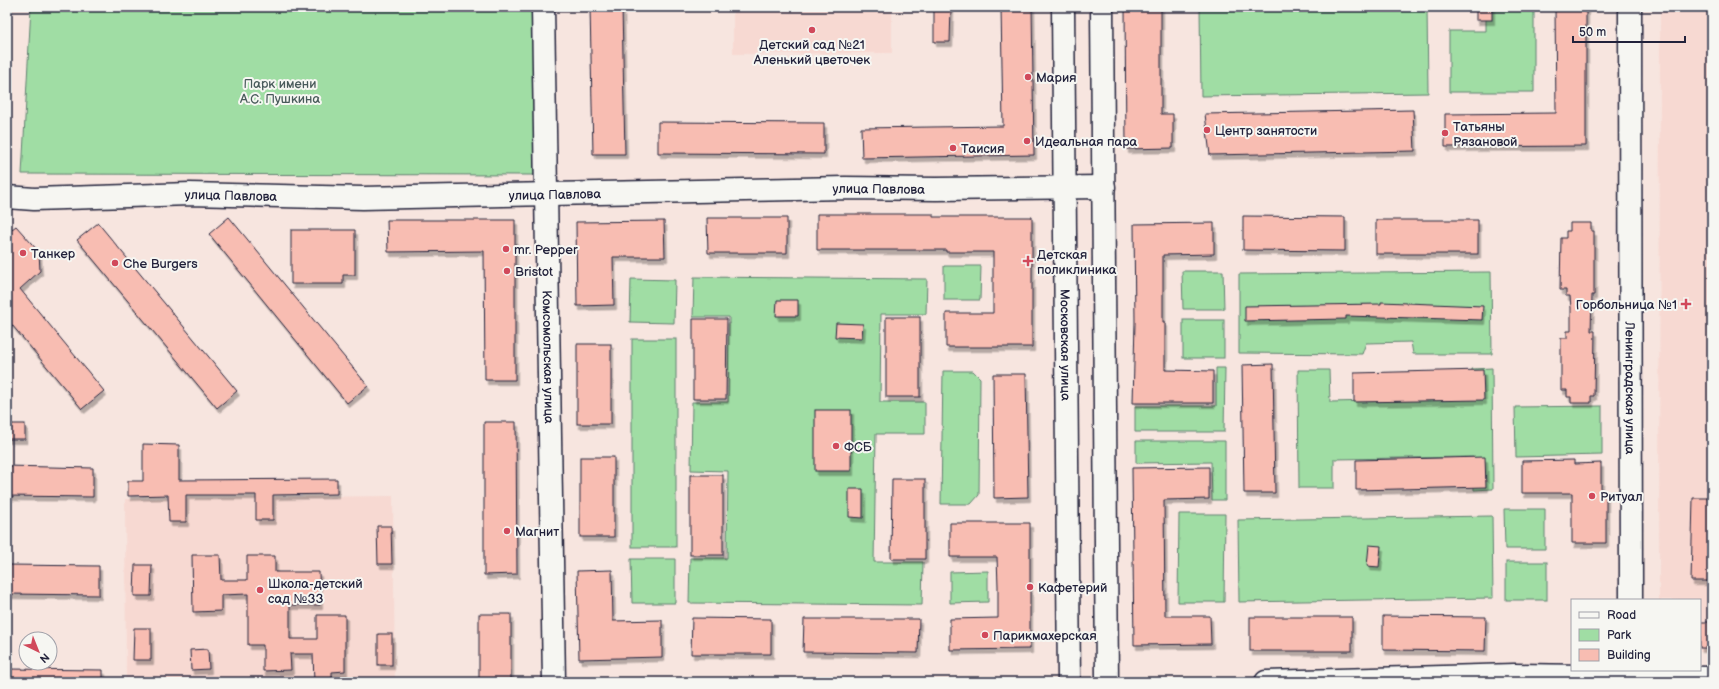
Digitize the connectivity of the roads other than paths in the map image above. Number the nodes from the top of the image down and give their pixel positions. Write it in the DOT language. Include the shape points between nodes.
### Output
graph roads {
  1 [pos="543,7"];
  2 [pos="1063,7"];
  3 [pos="1102,7"];
  4 [pos="1630,7"];
  5 [pos="1064,188"];
  6 [pos="1104,188"];
  7 [pos="546,193"];
  8 [pos="7,197"];
  9 [pos="1631,599"];
  10 [pos="1632,676"];
  11 [pos="1712,678"];
  12 [pos="554,682"];
  13 [pos="1069,682"];
  14 [pos="1107,682"];
  15 [pos="1266,682"];
  1 -- 7 [label="street, Комсомольская улица"];
  2 -- 5 [label="street, Московская улица"];
  3 -- 6 [label="street"];
  4 -- 9 [label="street, Ленинградская улица"];
  5 -- 6 [label="street, улица Павлова"];
  5 -- 7 [label="street, улица Павлова" via="845,188"];
  5 -- 13 [label="street, Московская улица"];
  6 -- 14 [label="street"];
  7 -- 8 [label="street, улица Павлова" via="363,198 190,194 34,199"];
  7 -- 12 [label="street, Комсомольская улица"];
  10 -- 11 [label="street"];
  10 -- 15 [label="street" via="1514,675"];
}
